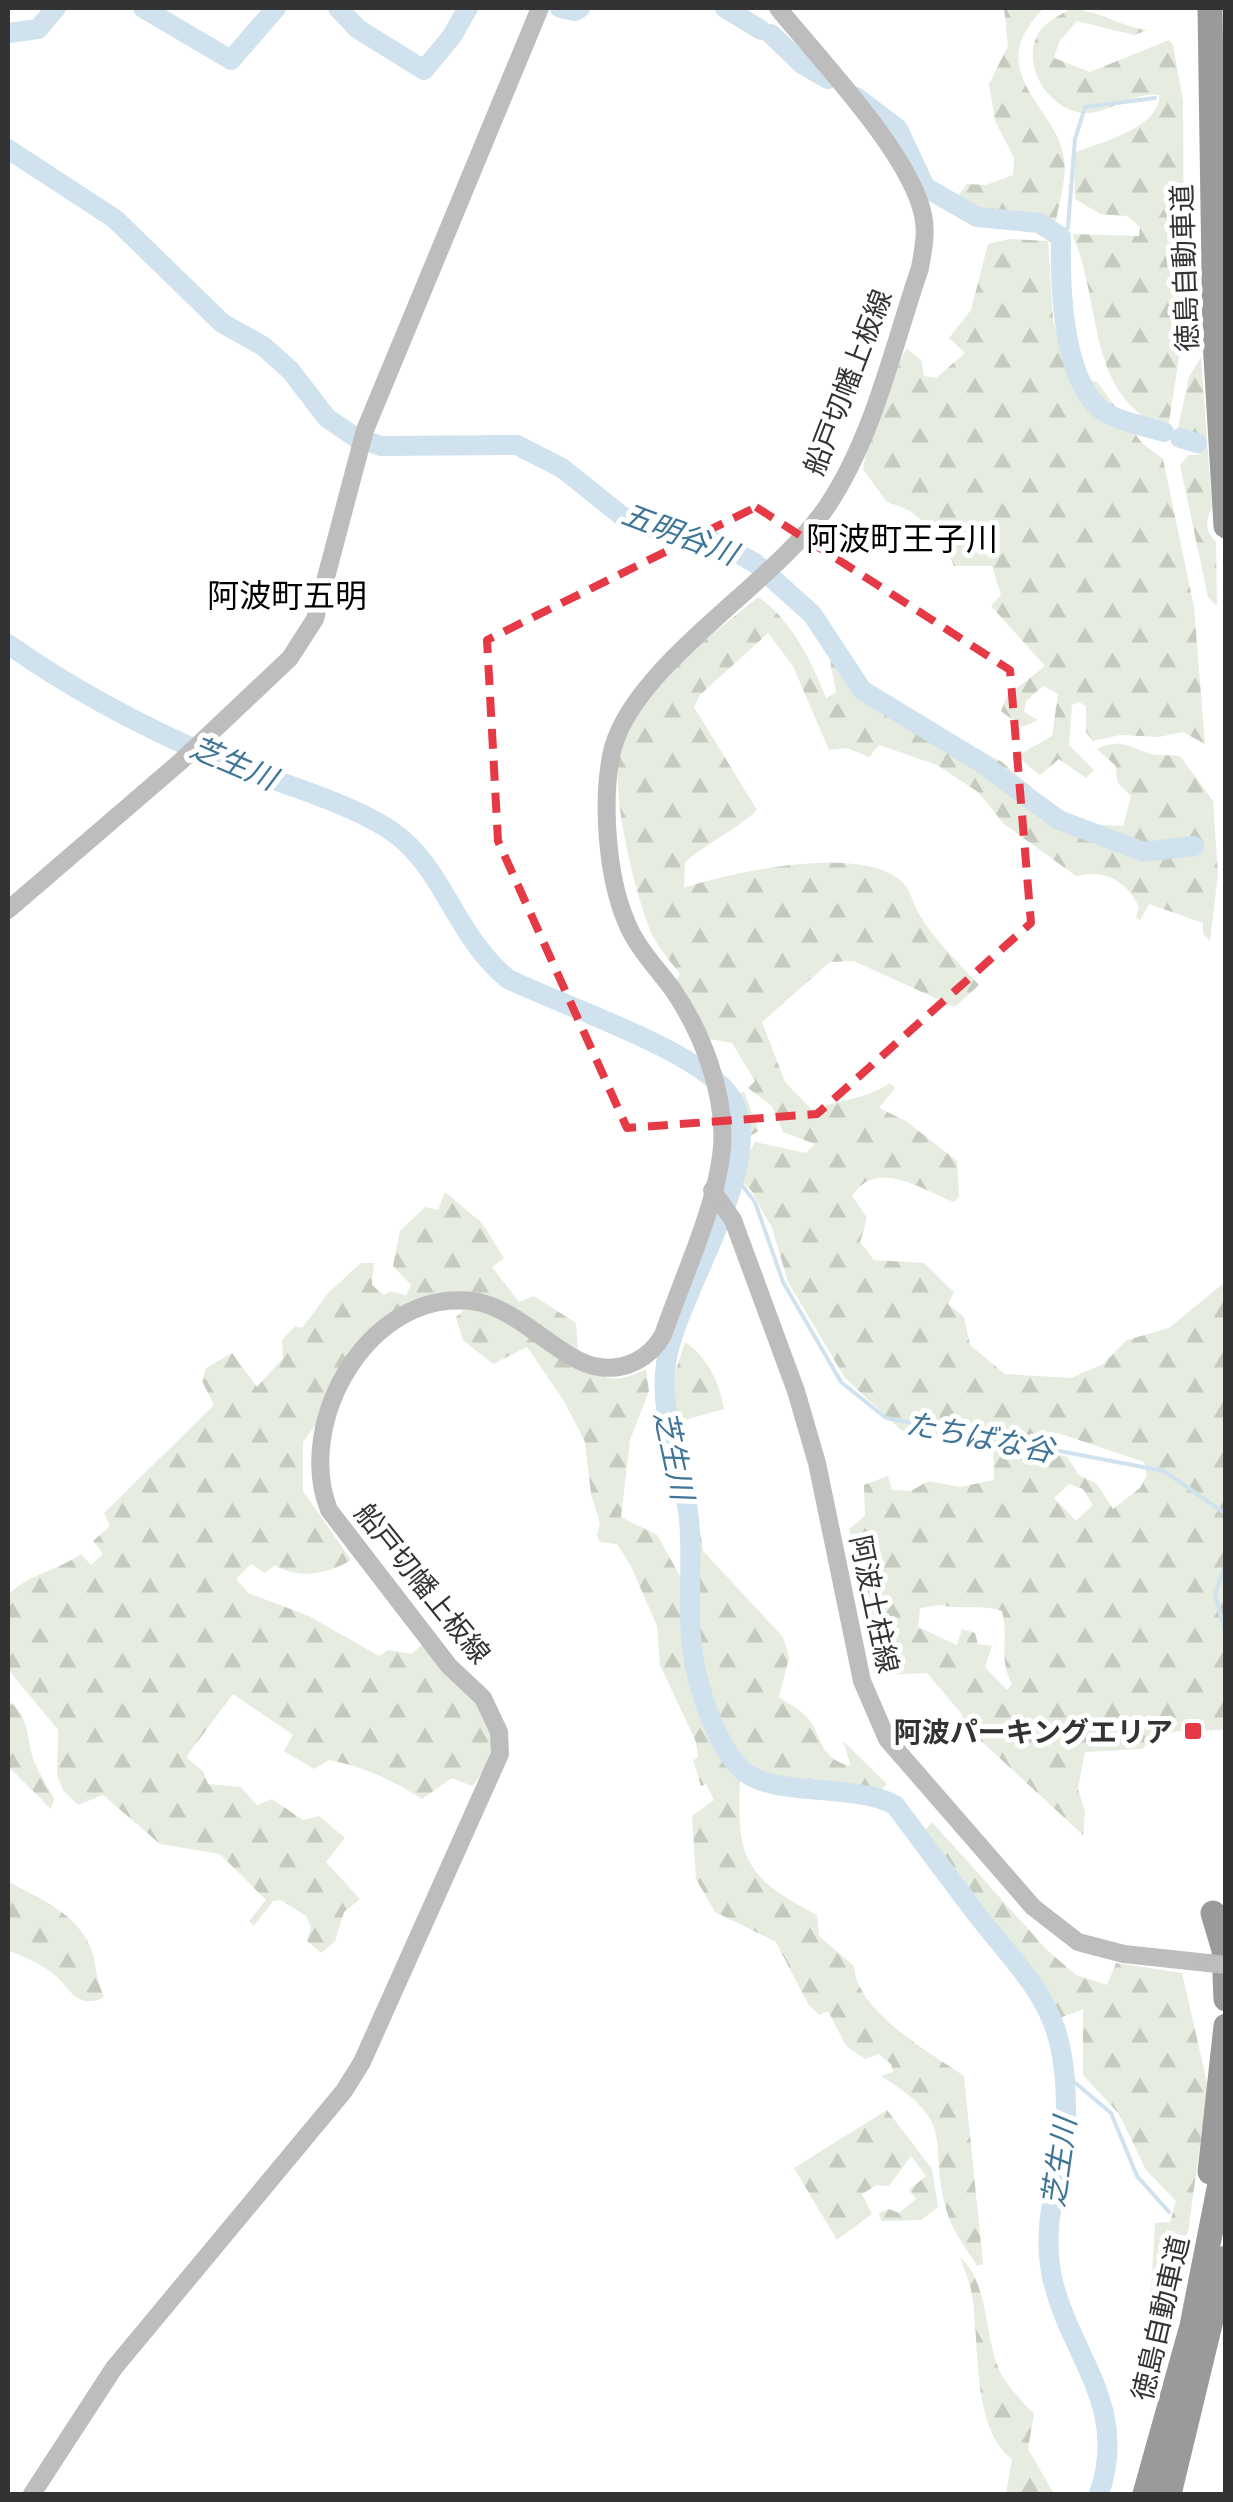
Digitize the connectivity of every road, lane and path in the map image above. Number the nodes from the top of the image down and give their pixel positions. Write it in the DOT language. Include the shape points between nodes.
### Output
graph roads {
  1 [pos="540,8"];
  2 [pos="778,8"];
  3 [pos="1210,8"];
  4 [pos="1226,526"];
  5 [pos="8,910"];
  6 [pos="717,1194"];
  7 [pos="1213,1912"];
  8 [pos="1217,1964"];
  9 [pos="1226,1999"];
  10 [pos="1226,2026"];
  11 [pos="1226,2154"];
  12 [pos="1226,2258"];
  13 [pos="1192,2326"];
  14 [pos="1226,2334"];
  15 [pos="32,2494"];
  16 [pos="1146,2494"];
  17 [pos="1171,2494"];
  1 -- 5 [label="main road" via="362,439 305,638 186,756"];
  2 -- 6 [label="main road, 船戸切幡上板線" via="884,140 914,188 925,239 883,377 826,508 768,573 648,684 622,717 609,762 610,837 626,921 675,993 704,1049 714,1088 722,1146"];
  3 -- 4 [label="highway, 徳島自動車道" via="1215,341"];
  6 -- 8 [label="main road, 阿波土柱線" via="733,1220 810,1437 862,1681 887,1739 1033,1907 1078,1942"];
  6 -- 15 [label="main road, 船戸切幡上板線" via="656,1348 640,1360 595,1367 500,1310 444,1300 406,1312 368,1346 340,1384 318,1447 319,1484 330,1510 450,1666 483,1698 500,1732 500,1754 344,2091 114,2368"];
  7 -- 9 [label="highway" via="1224,1950"];
  10 -- 13 [label="highway"];
  11 -- 13 [label="highway, 徳島自動車道"];
  12 -- 17 [label="highway, 徳島自動車道"];
  13 -- 16 [label="highway, 徳島自動車道"];
  14 -- 17 [label="highway"];
}
